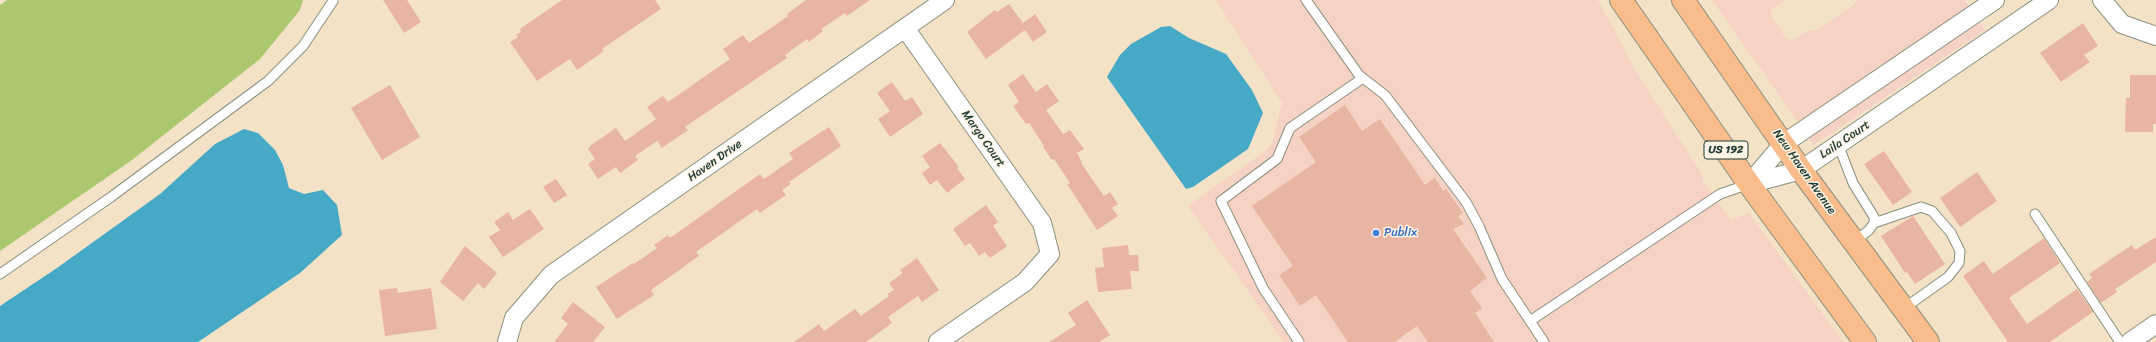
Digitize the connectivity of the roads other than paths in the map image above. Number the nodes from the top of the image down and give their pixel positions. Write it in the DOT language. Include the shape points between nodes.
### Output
graph roads {
  1 [pos="945,0"];
  2 [pos="1306,0"];
  3 [pos="1621,0"];
  4 [pos="1683,0"];
  5 [pos="1995,0"];
  6 [pos="2049,0"];
  7 [pos="2102,0"];
  8 [pos="333,1"];
  9 [pos="905,28"];
  10 [pos="2156,36"];
  11 [pos="1363,78"];
  12 [pos="1783,144"];
  13 [pos="1838,144"];
  14 [pos="1801,170"];
  15 [pos="1749,184"];
  16 [pos="2035,214"];
  17 [pos="1874,223"];
  18 [pos="1854,242"];
  19 [pos="0,274"];
  20 [pos="1903,309"];
  21 [pos="1530,321"];
  22 [pos="2156,324"];
  23 [pos="507,342"];
  24 [pos="938,342"];
  25 [pos="1300,342"];
  26 [pos="1544,342"];
  27 [pos="1865,342"];
  28 [pos="1928,342"];
  29 [pos="2120,342"];
  30 [pos="2130,342"];
  1 -- 9 [label="street, Haven Drive"];
  2 -- 11 [label="lane"];
  3 -- 15 [label="main road, US 192"];
  4 -- 12 [label="main road, New Haven Avenue"];
  5 -- 12 [label="street"];
  6 -- 13 [label="street, Laila Court"];
  7 -- 10 [label="street" via="2122,24"];
  8 -- 19 [label="lane" via="303,46 268,81 117,193"];
  9 -- 23 [label="street, Haven Drive" via="551,275 514,318"];
  9 -- 24 [label="street, Margo Court" via="1042,223 1050,254 1025,282"];
  11 -- 21 [label="lane" via="1385,95 1466,202 1502,279"];
  11 -- 25 [label="lane" via="1290,128 1277,159 1221,201 1263,288"];
  12 -- 14 [label="main road, New Haven Avenue"];
  12 -- 15 [label="street"];
  13 -- 14 [label="street, Laila Court"];
  13 -- 17 [label="lane" via="1853,183 1874,217"];
  14 -- 15 [label="street, Laila Court"];
  14 -- 18 [label="main road, New Haven Avenue"];
  15 -- 21 [label="lane" via="1720,194"];
  15 -- 27 [label="main road, US 192"];
  16 -- 29 [label="lane"];
  17 -- 18 [label="lane"];
  17 -- 20 [label="lane" via="1921,207 1932,211 1951,233 1960,251 1959,263 1948,277"];
  18 -- 20 [label="main road, New Haven Avenue"];
  20 -- 28 [label="main road, New Haven Avenue"];
  21 -- 26 [label="lane"];
  22 -- 30 [label="street"];
}
